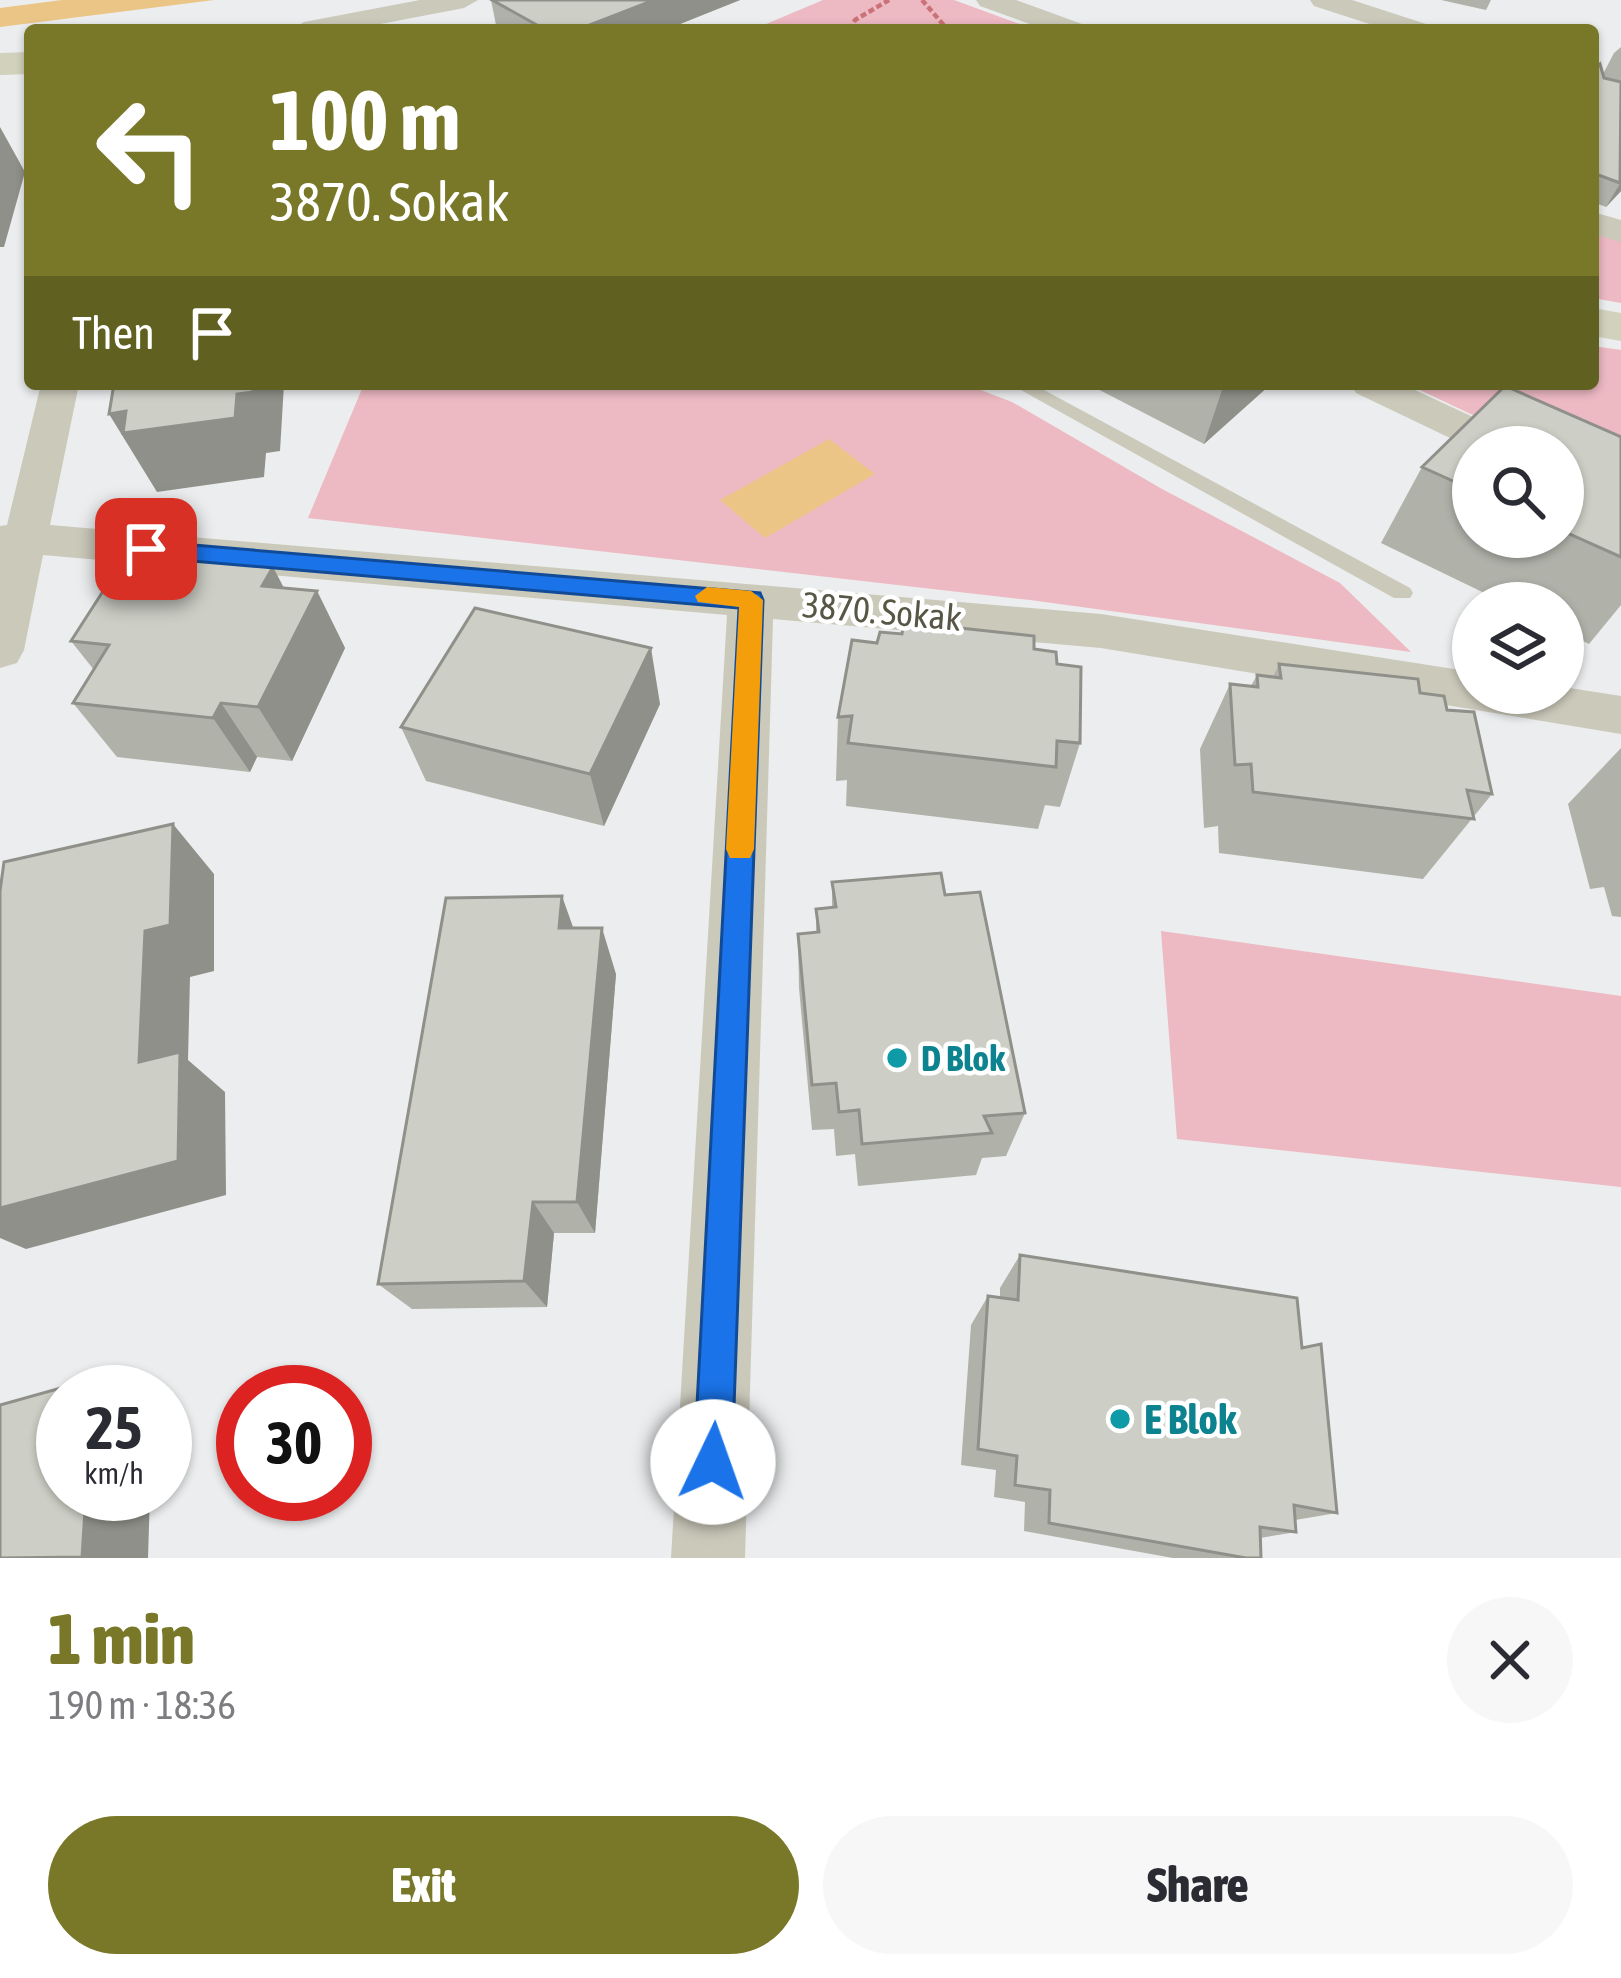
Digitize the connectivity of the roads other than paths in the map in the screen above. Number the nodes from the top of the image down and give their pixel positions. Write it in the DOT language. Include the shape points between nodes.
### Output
graph roads {
  1 [pos="464,0"];
  2 [pos="990,0"];
  3 [pos="1324,0"];
  4 [pos="336,24"];
  5 [pos="1056,24"];
  6 [pos="1398,24"];
  7 [pos="59,390"];
  8 [pos="1030,390"];
  9 [pos="1383,390"];
  10 [pos="1458,426"];
  11 [pos="12,540"];
  12 [pos="1402,593"];
  13 [pos="751,600"];
  14 [pos="0,650"];
  15 [pos="1452,688"];
  16 [pos="1584,709"];
  17 [pos="1621,715"];
  18 [pos="708,1558"];
  1 -- 4 [label="street"];
  2 -- 5 [label="street"];
  3 -- 6 [label="street"];
  7 -- 11 [label="street"];
  8 -- 12 [label="lane"];
  9 -- 10 [label="street"];
  11 -- 13 [label="street, 3870. Sokak"];
  11 -- 14 [label="street"];
  13 -- 15 [label="street, 3870. Sokak" via="1101,631"];
  13 -- 18 [label="street"];
  16 -- 17 [label="street"];
}
